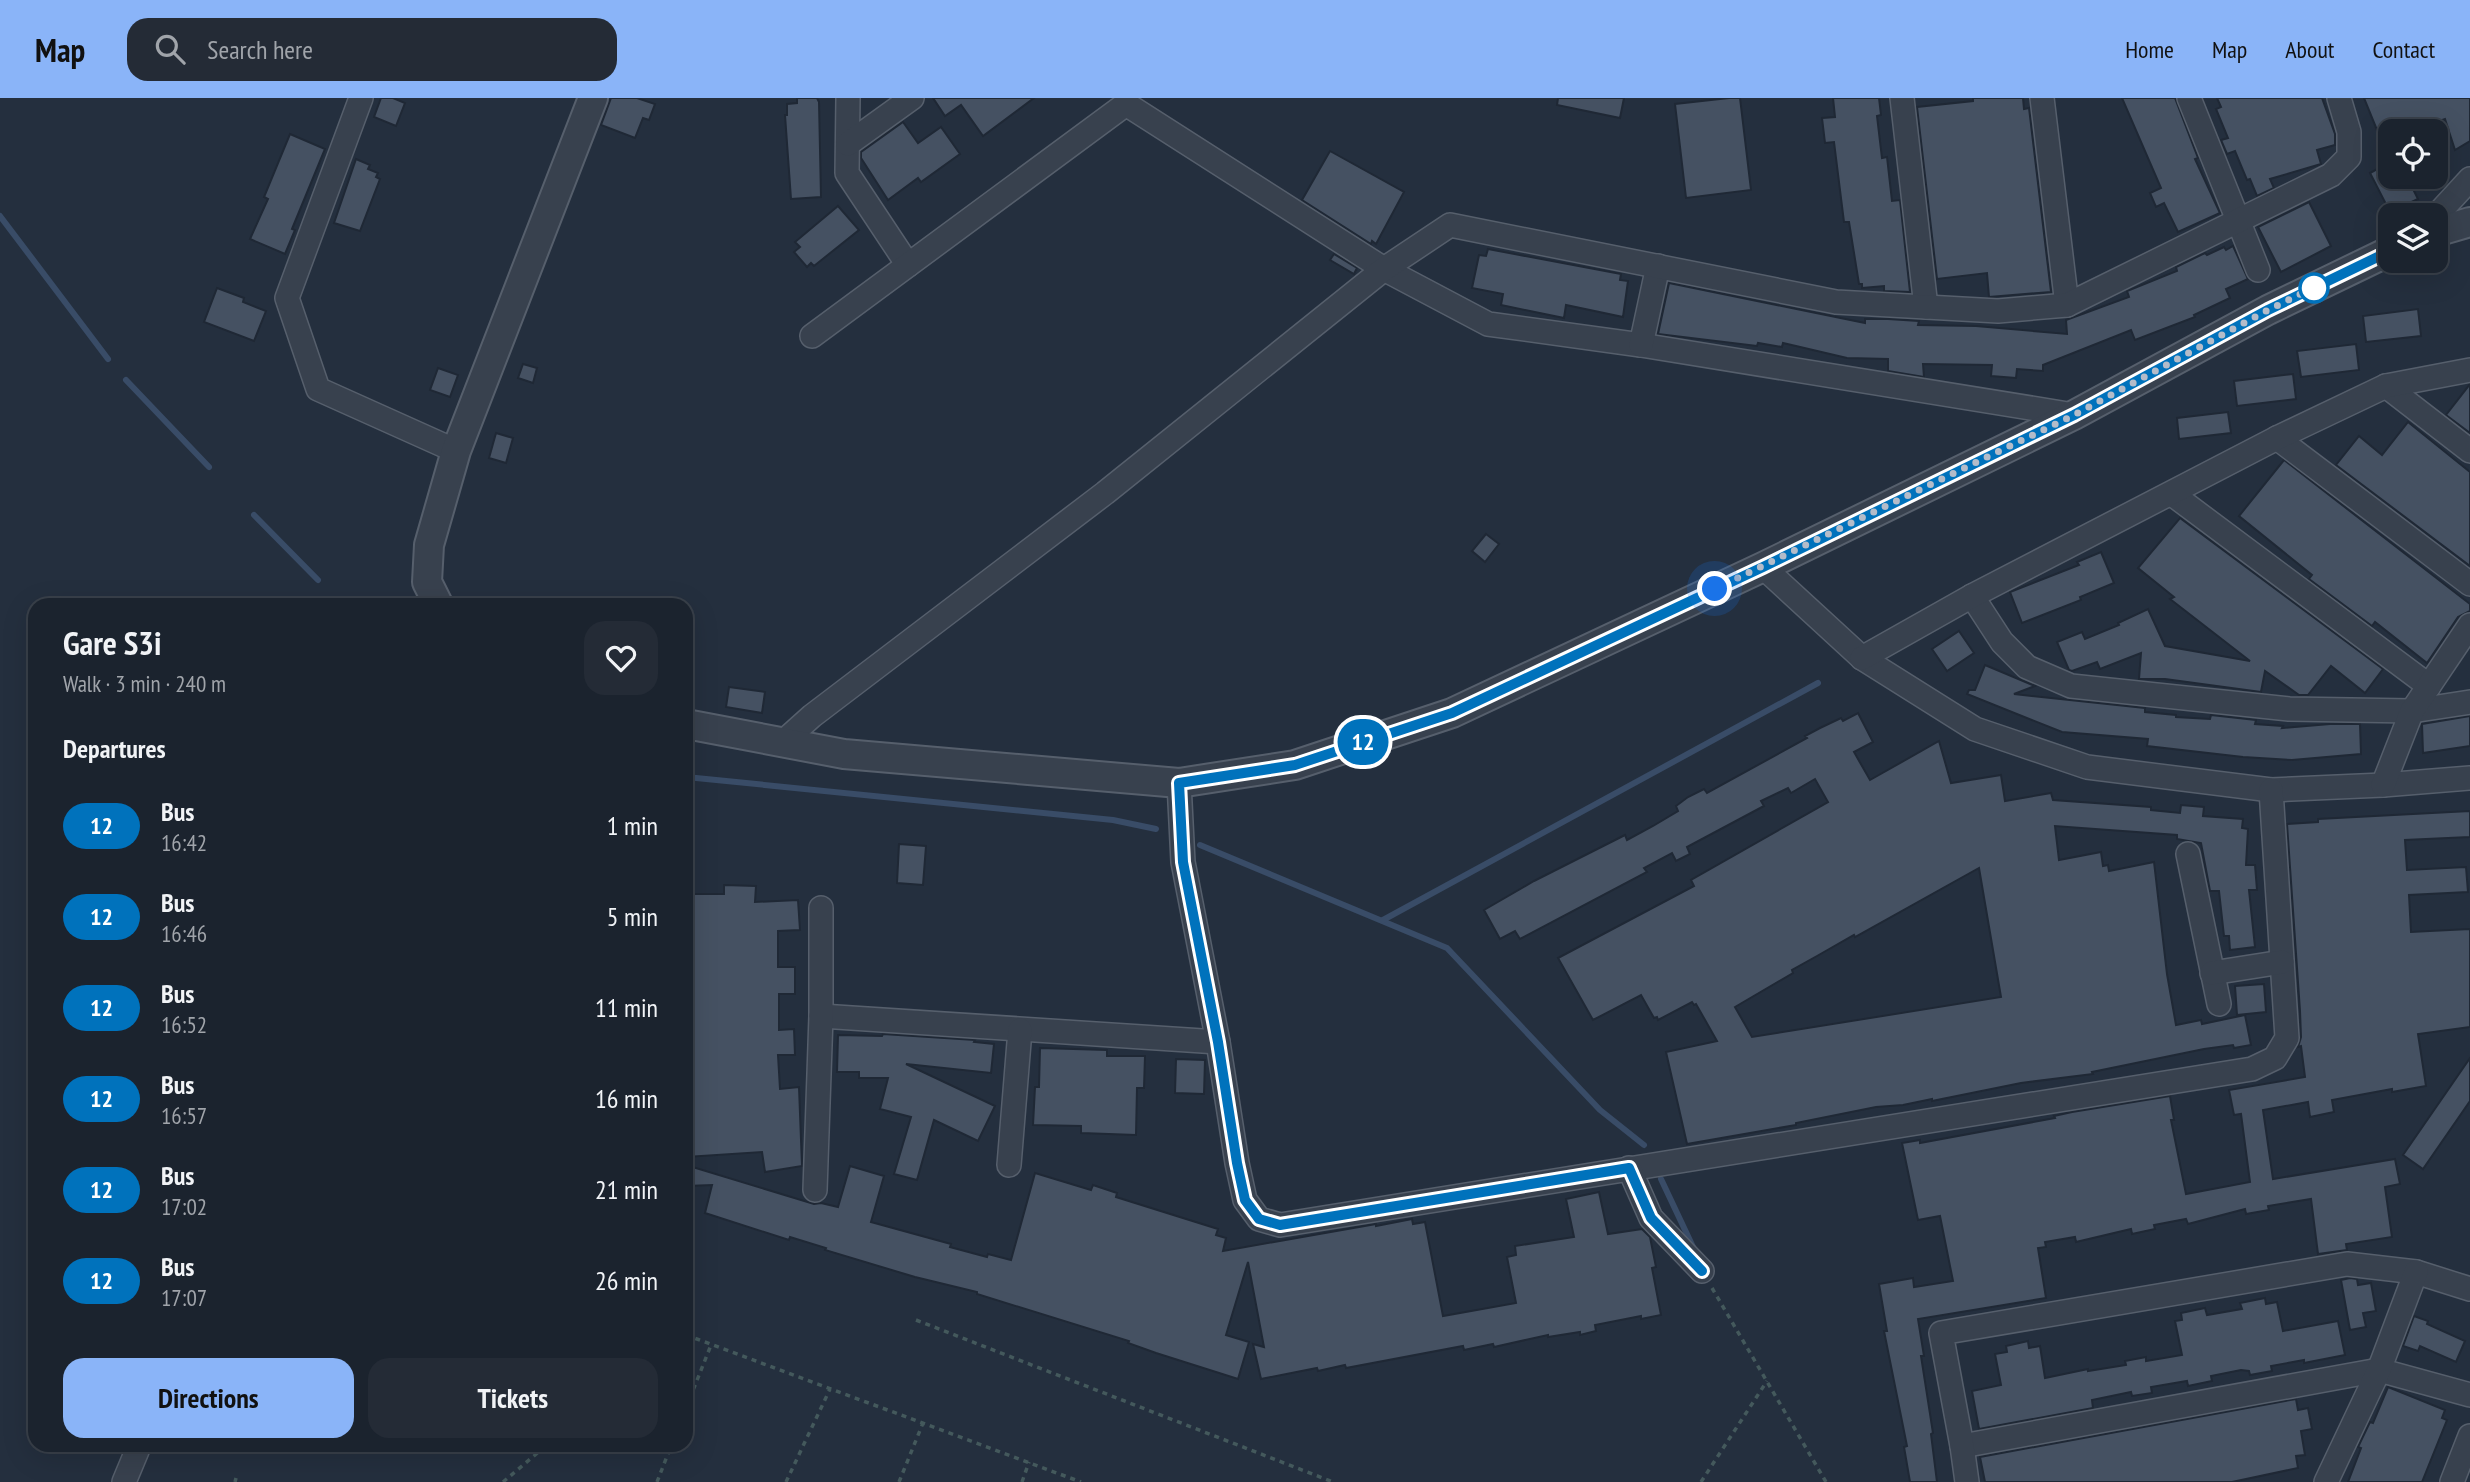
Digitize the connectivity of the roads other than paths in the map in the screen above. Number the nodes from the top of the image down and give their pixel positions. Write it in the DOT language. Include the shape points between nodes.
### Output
graph roads {
  1 [pos="362,98"];
  2 [pos="593,98"];
  3 [pos="848,98"];
  4 [pos="912,98"];
  5 [pos="1902,98"];
  6 [pos="2042,98"];
  7 [pos="2189,98"];
  8 [pos="2339,98"];
  9 [pos="848,144"];
  10 [pos="2470,178"];
  11 [pos="2448,203"];
  12 [pos="2239,221"];
  13 [pos="2470,222"];
  14 [pos="2448,228"];
  15 [pos="2378,257"];
  16 [pos="908,265"];
  17 [pos="1658,266"];
  18 [pos="1384,269"];
  19 [pos="2258,271"];
  20 [pos="2067,305"];
  21 [pos="1926,307"];
  22 [pos="812,336"];
  23 [pos="1641,345"];
  24 [pos="2470,370"];
  25 [pos="2386,386"];
  26 [pos="2074,415"];
  27 [pos="2277,438"];
  28 [pos="456,451"];
  29 [pos="2470,451"];
  30 [pos="2172,494"];
  31 [pos="1763,567"];
  32 [pos="2470,584"];
  33 [pos="1972,596"];
  34 [pos="435,598"];
  35 [pos="2470,625"];
  36 [pos="1863,658"];
  37 [pos="2429,686"];
  38 [pos="2470,702"];
  39 [pos="2412,710"];
  40 [pos="693,725"];
  41 [pos="783,742"];
  42 [pos="2470,778"];
  43 [pos="1179,783"];
  44 [pos="2383,785"];
  45 [pos="2271,790"];
  46 [pos="2188,854"];
  47 [pos="821,908"];
  48 [pos="2282,962"];
  49 [pos="2212,973"];
  50 [pos="2219,1004"];
  51 [pos="821,1016"];
  52 [pos="1020,1030"];
  53 [pos="1218,1042"];
  54 [pos="1009,1165"];
  55 [pos="1629,1168"];
  56 [pos="815,1190"];
  57 [pos="1702,1271"];
  58 [pos="2416,1272"];
  59 [pos="2470,1289"];
  60 [pos="2379,1370"];
  61 [pos="2470,1395"];
  62 [pos="2470,1436"];
  63 [pos="1962,1446"];
  64 [pos="136,1452"];
  65 [pos="124,1482"];
  66 [pos="1967,1482"];
  67 [pos="2326,1482"];
  68 [pos="2452,1482"];
  1 -- 28 [label="street" via="288,298 318,388"];
  2 -- 28 [label="street"];
  3 -- 9 [label="street"];
  4 -- 9 [label="street"];
  5 -- 21 [label="street"];
  6 -- 20 [label="street"];
  7 -- 12 [label="street"];
  8 -- 12 [label="street" via="2349,132 2349,157 2331,175"];
  9 -- 16 [label="street" via="847,173"];
  10 -- 11 [label="street"];
  12 -- 19 [label="street"];
  12 -- 20 [label="street"];
  13 -- 14 [label="street"];
  15 -- 26 [label="street" via="2268,310"];
  16 -- 18 [label="street" via="1126,104"];
  16 -- 22 [label="street"];
  17 -- 18 [label="street" via="1450,225"];
  17 -- 21 [label="street" via="1836,302"];
  17 -- 23 [label="street"];
  18 -- 23 [label="street" via="1488,324"];
  18 -- 41 [label="street" via="1105,494"];
  20 -- 21 [label="street" via="1998,311"];
  23 -- 26 [label="street"];
  24 -- 25 [label="street"];
  25 -- 27 [label="street"];
  25 -- 29 [label="street"];
  26 -- 31 [label="street"];
  27 -- 30 [label="street"];
  27 -- 32 [label="street"];
  28 -- 34 [label="street" via="429,545 427,582"];
  30 -- 33 [label="street"];
  30 -- 37 [label="street"];
  31 -- 36 [label="street"];
  31 -- 43 [label="street" via="1452,713 1295,765"];
  33 -- 36 [label="street"];
  33 -- 39 [label="street" via="2002,642 2028,667 2071,686 2289,709"];
  35 -- 37 [label="street"];
  36 -- 45 [label="street" via="1975,729 2087,767"];
  37 -- 39 [label="street"];
  38 -- 39 [label="street"];
  39 -- 44 [label="street"];
  40 -- 41 [label="street"];
  41 -- 43 [label="street" via="844,754"];
  42 -- 44 [label="street"];
  43 -- 53 [label="street" via="1183,862"];
  44 -- 45 [label="street"];
  45 -- 48 [label="street"];
  46 -- 49 [label="street"];
  47 -- 51 [label="street"];
  48 -- 49 [label="street"];
  48 -- 55 [label="street" via="2287,1038 2274,1058 2252,1069"];
  49 -- 50 [label="street"];
  51 -- 52 [label="street"];
  51 -- 56 [label="street"];
  52 -- 53 [label="street"];
  52 -- 54 [label="street"];
  53 -- 55 [label="street" via="1245,1200 1259,1219 1280,1225"];
  55 -- 57 [label="street" via="1651,1218"];
  58 -- 59 [label="street"];
  58 -- 60 [label="street"];
  58 -- 63 [label="street" via="2347,1264 1941,1333"];
  60 -- 61 [label="street"];
  60 -- 63 [label="street"];
  60 -- 67 [label="street"];
  62 -- 68 [label="street"];
  63 -- 66 [label="street"];
  64 -- 65 [label="street"];
}
